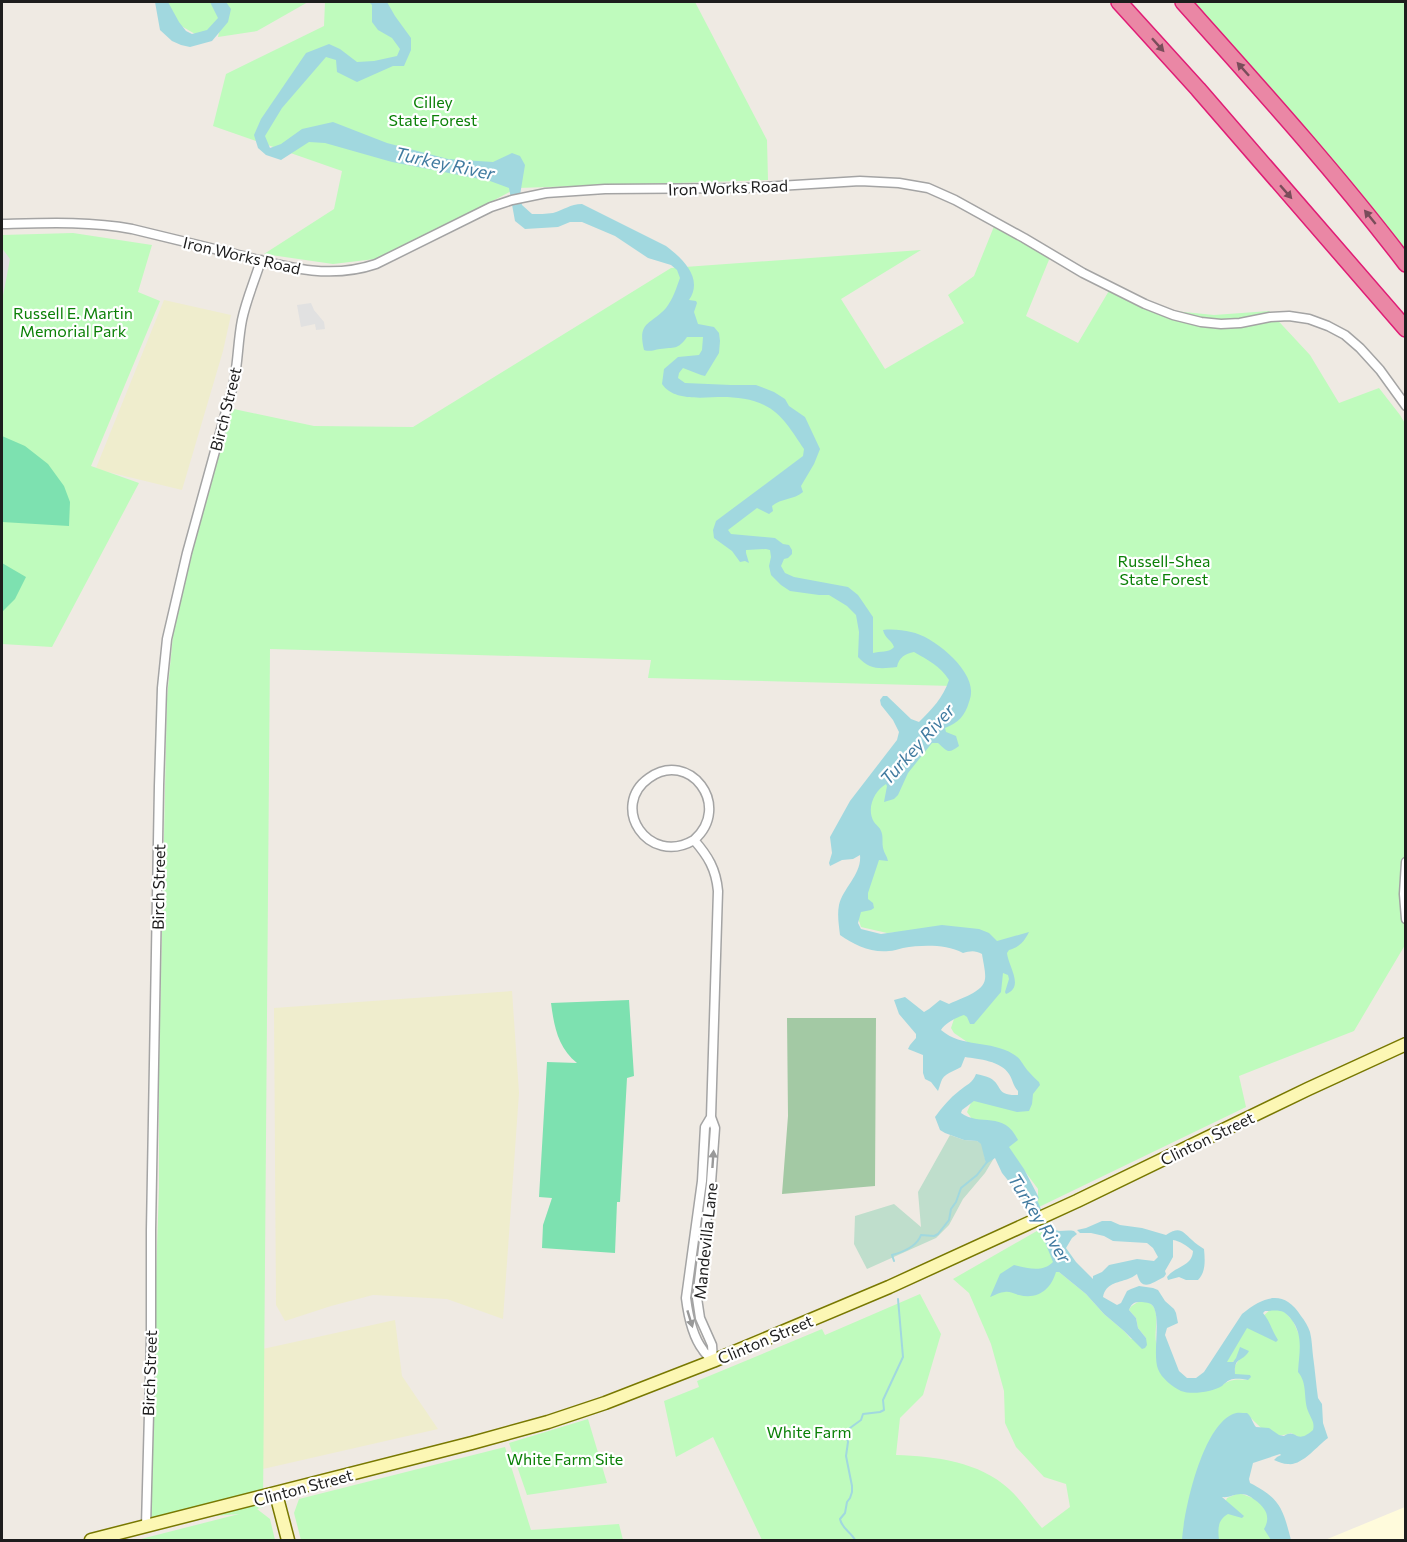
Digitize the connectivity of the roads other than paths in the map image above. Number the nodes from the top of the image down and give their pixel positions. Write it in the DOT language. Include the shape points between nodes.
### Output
graph roads {
  1 [pos="1119,2"];
  2 [pos="1183,2"];
  3 [pos="2,224"];
  4 [pos="261,260"];
  5 [pos="1406,264"];
  6 [pos="1406,329"];
  7 [pos="1406,406"];
  8 [pos="694,840"];
  9 [pos="1406,862"];
  10 [pos="1406,919"];
  11 [pos="1406,1044"];
  12 [pos="706,1182"];
  13 [pos="691,1265"];
  14 [pos="700,1267"];
  15 [pos="713,1361"];
  16 [pos="276,1494"];
  17 [pos="146,1526"];
  18 [pos="91,1540"];
  19 [pos="288,1540"];
  1 -- 6 [label="highway, one-way"];
  5 -- 2 [label="highway, one-way" via="1296,130"];
  3 -- 4 [label="street, Iron Works Road" via="111,225"];
  4 -- 7 [label="street, Iron Works Road" via="320,272 364,268 476,213 546,193 860,181 899,183 928,188 956,200 1083,273 1173,315 1221,324 1290,316 1328,326 1360,348"];
  4 -- 17 [label="street, Birch Street" via="241,323 234,382 167,639 162,688"];
  8 -- 8 [label="street" via="665,847 640,831 633,801 650,776 679,771 703,787 710,815"];
  8 -- 12 [label="street, Mandevilla Lane" via="711,862 718,891 711,1117 705,1127"];
  9 -- 10 [label="street"];
  11 -- 15 [label="main road, Clinton Street" via="1025,1225"];
  12 -- 13 [label="street, Mandevilla Lane"];
  12 -- 14 [label="street, Mandevilla Lane"];
  13 -- 14 [label="street"];
  13 -- 15 [label="street, Mandevilla Lane, one-way" via="686,1298 689,1317 702,1349"];
  14 -- 15 [label="street, Mandevilla Lane" via="698,1305 712,1345"];
  15 -- 16 [label="main road, Clinton Street" via="548,1422"];
  16 -- 17 [label="main road, Clinton Street"];
  16 -- 19 [label="main road"];
  17 -- 18 [label="main road, Clinton Street"];
}
